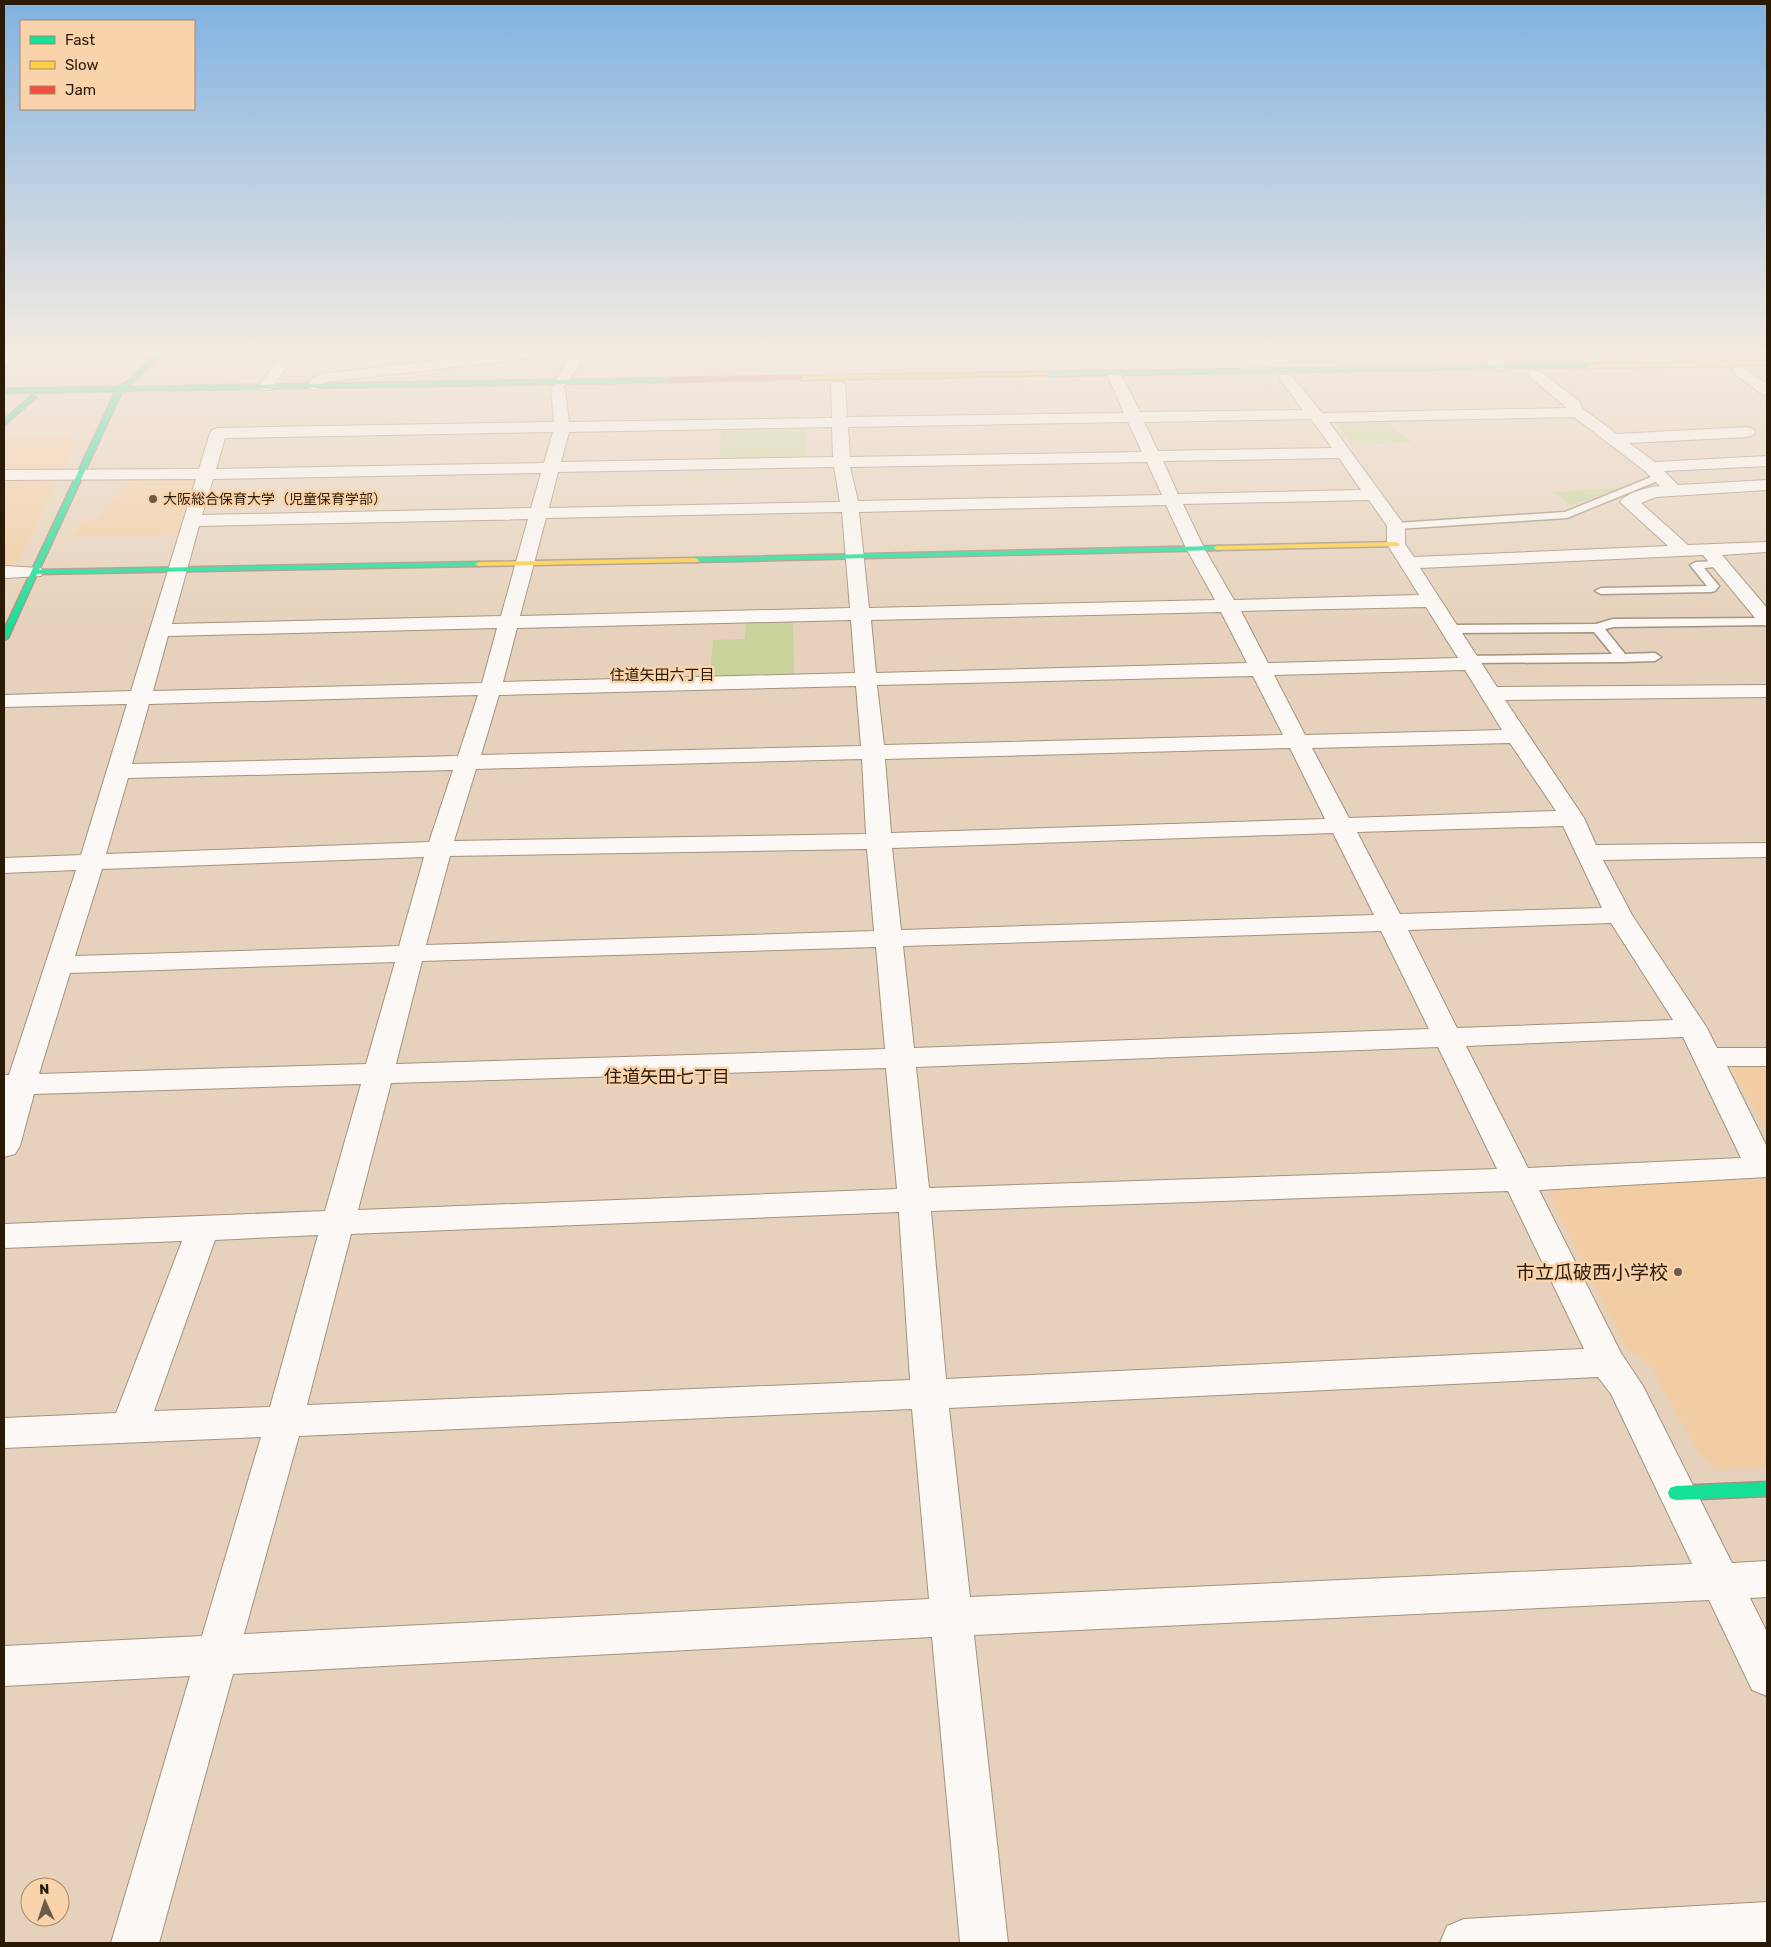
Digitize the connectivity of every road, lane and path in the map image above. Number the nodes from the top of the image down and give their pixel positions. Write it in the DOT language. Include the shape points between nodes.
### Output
graph roads {
  1 [pos="94,443"];
  2 [pos="215,443"];
  3 [pos="558,443"];
  4 [pos="841,443"];
  5 [pos="1146,443"];
  6 [pos="1335,443"];
  7 [pos="1618,443"];
  8 [pos="1342,453"];
  9 [pos="1153,457"];
  10 [pos="841,461"];
  11 [pos="1767,461"];
  12 [pos="551,466"];
  13 [pos="206,474"];
  14 [pos="4,475"];
  15 [pos="79,475"];
  16 [pos="1662,477"];
  17 [pos="1767,485"];
  18 [pos="1375,495"];
  19 [pos="1173,500"];
  20 [pos="850,506"];
  21 [pos="538,512"];
  22 [pos="191,521"];
  23 [pos="1400,545"];
  24 [pos="1767,547"];
  25 [pos="1196,549"];
  26 [pos="1707,549"];
  27 [pos="1684,550"];
  28 [pos="855,556"];
  29 [pos="524,564"];
  30 [pos="1720,564"];
  31 [pos="178,571"];
  32 [pos="4,572"];
  33 [pos="34,572"];
  34 [pos="1601,590"];
  35 [pos="1431,601"];
  36 [pos="1228,606"];
  37 [pos="860,613"];
  38 [pos="1766,618"];
  39 [pos="508,622"];
  40 [pos="1597,628"];
  41 [pos="1450,629"];
  42 [pos="160,630"];
  43 [pos="4,638"];
  44 [pos="1655,657"];
  45 [pos="1622,658"];
  46 [pos="1470,661"];
  47 [pos="1260,669"];
  48 [pos="866,678"];
  49 [pos="491,687"];
  50 [pos="1767,692"];
  51 [pos="1491,694"];
  52 [pos="140,697"];
  53 [pos="4,701"];
  54 [pos="1517,736"];
  55 [pos="1297,741"];
  56 [pos="873,752"];
  57 [pos="468,761"];
  58 [pos="118,771"];
  59 [pos="1572,818"];
  60 [pos="1342,826"];
  61 [pos="879,841"];
  62 [pos="439,849"];
  63 [pos="1767,850"];
  64 [pos="1587,852"];
  65 [pos="91,863"];
  66 [pos="4,865"];
  67 [pos="1619,915"];
  68 [pos="1391,923"];
  69 [pos="890,940"];
  70 [pos="412,954"];
  71 [pos="59,965"];
  72 [pos="1692,1028"];
  73 [pos="1448,1039"];
  74 [pos="1767,1056"];
  75 [pos="1708,1057"];
  76 [pos="900,1058"];
  77 [pos="380,1074"];
  78 [pos="12,1085"];
  79 [pos="4,1146"];
  80 [pos="1517,1180"];
  81 [pos="914,1200"];
  82 [pos="338,1222"];
  83 [pos="203,1228"];
  84 [pos="4,1236"];
  85 [pos="1608,1362"];
  86 [pos="929,1394"];
  87 [pos="284,1422"];
  88 [pos="129,1428"];
  89 [pos="4,1433"];
  90 [pos="1767,1489"];
  91 [pos="1676,1493"];
  92 [pos="1767,1579"];
  93 [pos="1720,1581"];
  94 [pos="950,1617"];
  95 [pos="218,1655"];
  96 [pos="4,1666"];
  97 [pos="1767,1676"];
  98 [pos="1745,1933"];
  99 [pos="135,1943"];
  100 [pos="984,1943"];
  101 [pos="1464,1943"];
  1 -- 15 [label="main road"];
  2 -- 13 [label="street"];
  3 -- 12 [label="street"];
  4 -- 10 [label="street"];
  5 -- 9 [label="street"];
  6 -- 8 [label="street"];
  7 -- 16 [label="street"];
  8 -- 9 [label="street"];
  8 -- 18 [label="street"];
  9 -- 10 [label="street"];
  9 -- 19 [label="street"];
  10 -- 12 [label="street"];
  10 -- 20 [label="street"];
  11 -- 16 [label="street"];
  12 -- 13 [label="street"];
  12 -- 21 [label="street"];
  13 -- 15 [label="street"];
  13 -- 22 [label="street"];
  14 -- 15 [label="street"];
  15 -- 33 [label="main road"];
  16 -- 17 [label="street"];
  16 -- 23 [label="lane" via="1567,515"];
  16 -- 27 [label="street" via="1653,492 1629,502"];
  18 -- 19 [label="street"];
  18 -- 23 [label="street"];
  19 -- 20 [label="street"];
  19 -- 25 [label="street"];
  20 -- 21 [label="street"];
  20 -- 28 [label="street"];
  21 -- 22 [label="street"];
  21 -- 29 [label="street"];
  22 -- 31 [label="street"];
  23 -- 25 [label="main road"];
  23 -- 27 [label="street"];
  23 -- 35 [label="street"];
  24 -- 26 [label="street"];
  25 -- 28 [label="main road"];
  25 -- 36 [label="street"];
  26 -- 27 [label="street"];
  26 -- 30 [label="street"];
  28 -- 29 [label="main road"];
  28 -- 37 [label="street"];
  29 -- 31 [label="main road"];
  29 -- 39 [label="street"];
  30 -- 34 [label="lane" via="1696,566 1713,586 1711,589"];
  30 -- 38 [label="street"];
  31 -- 33 [label="main road"];
  31 -- 42 [label="street"];
  32 -- 33 [label="street"];
  33 -- 43 [label="main road"];
  35 -- 36 [label="street"];
  35 -- 41 [label="street"];
  36 -- 37 [label="street"];
  36 -- 47 [label="street"];
  37 -- 39 [label="street"];
  37 -- 48 [label="street"];
  38 -- 40 [label="lane" via="1613,623"];
  39 -- 42 [label="street"];
  39 -- 49 [label="street"];
  40 -- 41 [label="lane"];
  40 -- 45 [label="lane"];
  41 -- 46 [label="street"];
  42 -- 52 [label="street"];
  44 -- 45 [label="lane"];
  45 -- 46 [label="lane"];
  46 -- 47 [label="street"];
  46 -- 51 [label="street"];
  47 -- 48 [label="street"];
  47 -- 55 [label="street"];
  48 -- 49 [label="street"];
  48 -- 56 [label="street"];
  49 -- 52 [label="street"];
  49 -- 57 [label="street"];
  50 -- 51 [label="street"];
  51 -- 54 [label="street"];
  52 -- 53 [label="street"];
  52 -- 58 [label="street"];
  54 -- 55 [label="street"];
  54 -- 59 [label="street"];
  55 -- 56 [label="street"];
  55 -- 60 [label="street"];
  56 -- 57 [label="street"];
  56 -- 61 [label="street"];
  57 -- 58 [label="street"];
  57 -- 62 [label="street"];
  58 -- 65 [label="street"];
  59 -- 60 [label="street"];
  59 -- 64 [label="street"];
  60 -- 61 [label="street"];
  60 -- 68 [label="street"];
  61 -- 62 [label="street"];
  61 -- 69 [label="street"];
  62 -- 65 [label="street"];
  62 -- 70 [label="street"];
  63 -- 64 [label="street"];
  64 -- 67 [label="street"];
  65 -- 66 [label="street"];
  65 -- 71 [label="street"];
  67 -- 68 [label="street"];
  67 -- 72 [label="street"];
  68 -- 69 [label="street"];
  68 -- 73 [label="street"];
  69 -- 70 [label="street"];
  69 -- 76 [label="street"];
  70 -- 71 [label="street"];
  70 -- 77 [label="street"];
  71 -- 78 [label="street"];
  72 -- 73 [label="street"];
  72 -- 75 [label="street"];
  73 -- 76 [label="street"];
  73 -- 80 [label="street"];
  74 -- 75 [label="street"];
  75 -- 80 [label="street" via="1762,1168"];
  76 -- 77 [label="street"];
  76 -- 81 [label="street"];
  77 -- 78 [label="street"];
  77 -- 82 [label="street"];
  78 -- 79 [label="street"];
  80 -- 81 [label="street"];
  80 -- 85 [label="street"];
  81 -- 82 [label="street"];
  81 -- 86 [label="street"];
  82 -- 83 [label="street"];
  82 -- 87 [label="street"];
  83 -- 84 [label="street"];
  83 -- 88 [label="street"];
  85 -- 86 [label="street"];
  85 -- 91 [label="street" via="1625,1386"];
  86 -- 87 [label="street"];
  86 -- 94 [label="street"];
  87 -- 88 [label="street"];
  87 -- 95 [label="street"];
  88 -- 89 [label="street"];
  90 -- 91 [label="main road"];
  91 -- 93 [label="street"];
  92 -- 93 [label="street"];
  93 -- 94 [label="street"];
  93 -- 97 [label="street"];
  94 -- 95 [label="street"];
  94 -- 100 [label="street"];
  95 -- 96 [label="street"];
  95 -- 99 [label="street"];
  98 -- 101 [label="street"];
}
